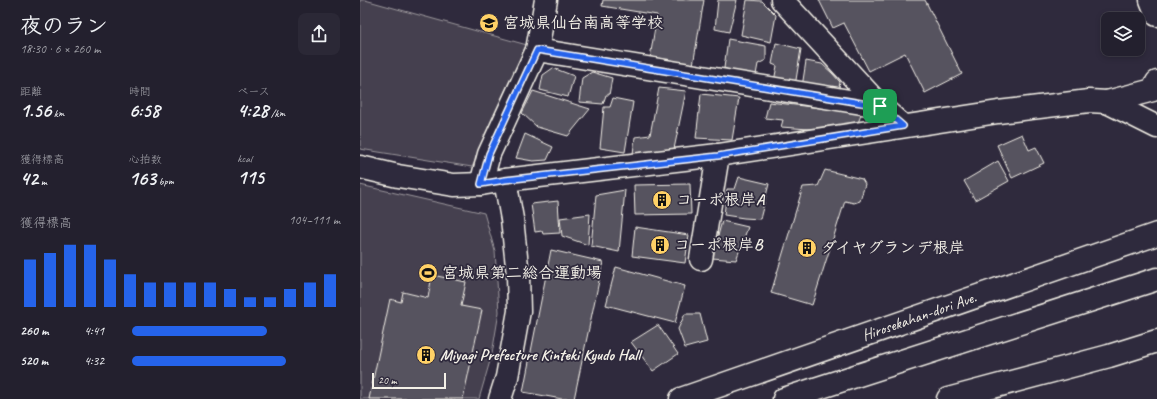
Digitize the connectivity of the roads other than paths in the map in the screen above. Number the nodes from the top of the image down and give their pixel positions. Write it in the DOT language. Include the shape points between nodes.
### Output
graph roads {
  1 [pos="546,0"];
  2 [pos="782,0"];
  3 [pos="1151,0"];
  4 [pos="1157,15"];
  5 [pos="537,50"];
  6 [pos="1157,82"];
  7 [pos="1107,102"];
  8 [pos="880,106"];
  9 [pos="903,126"];
  10 [pos="1157,127"];
  11 [pos="718,156"];
  12 [pos="360,167"];
  13 [pos="505,180"];
  14 [pos="481,184"];
  15 [pos="1157,234"];
  16 [pos="701,259"];
  17 [pos="1157,279"];
  18 [pos="1157,341"];
  19 [pos="500,399"];
  20 [pos="681,399"];
  21 [pos="784,399"];
  22 [pos="948,399"];
  1 -- 5 [label="main road"];
  2 -- 8 [label="main road"];
  3 -- 4 [label="main road"];
  5 -- 8 [label="main road"];
  5 -- 14 [label="main road" via="489,154"];
  6 -- 7 [label="main road" via="1153,90"];
  7 -- 9 [label="main road" via="1089,101"];
  7 -- 10 [label="main road"];
  8 -- 9 [label="main road"];
  9 -- 11 [label="main road"];
  11 -- 13 [label="main road"];
  11 -- 16 [label="main road"];
  12 -- 14 [label="main road" via="454,185"];
  13 -- 14 [label="main road"];
  13 -- 19 [label="main road" via="518,275 519,311 507,377"];
  15 -- 20 [label="main road, Hirosekahan-dori Ave."];
  17 -- 21 [label="main road"];
  18 -- 22 [label="main road" via="1113,348"];
}
